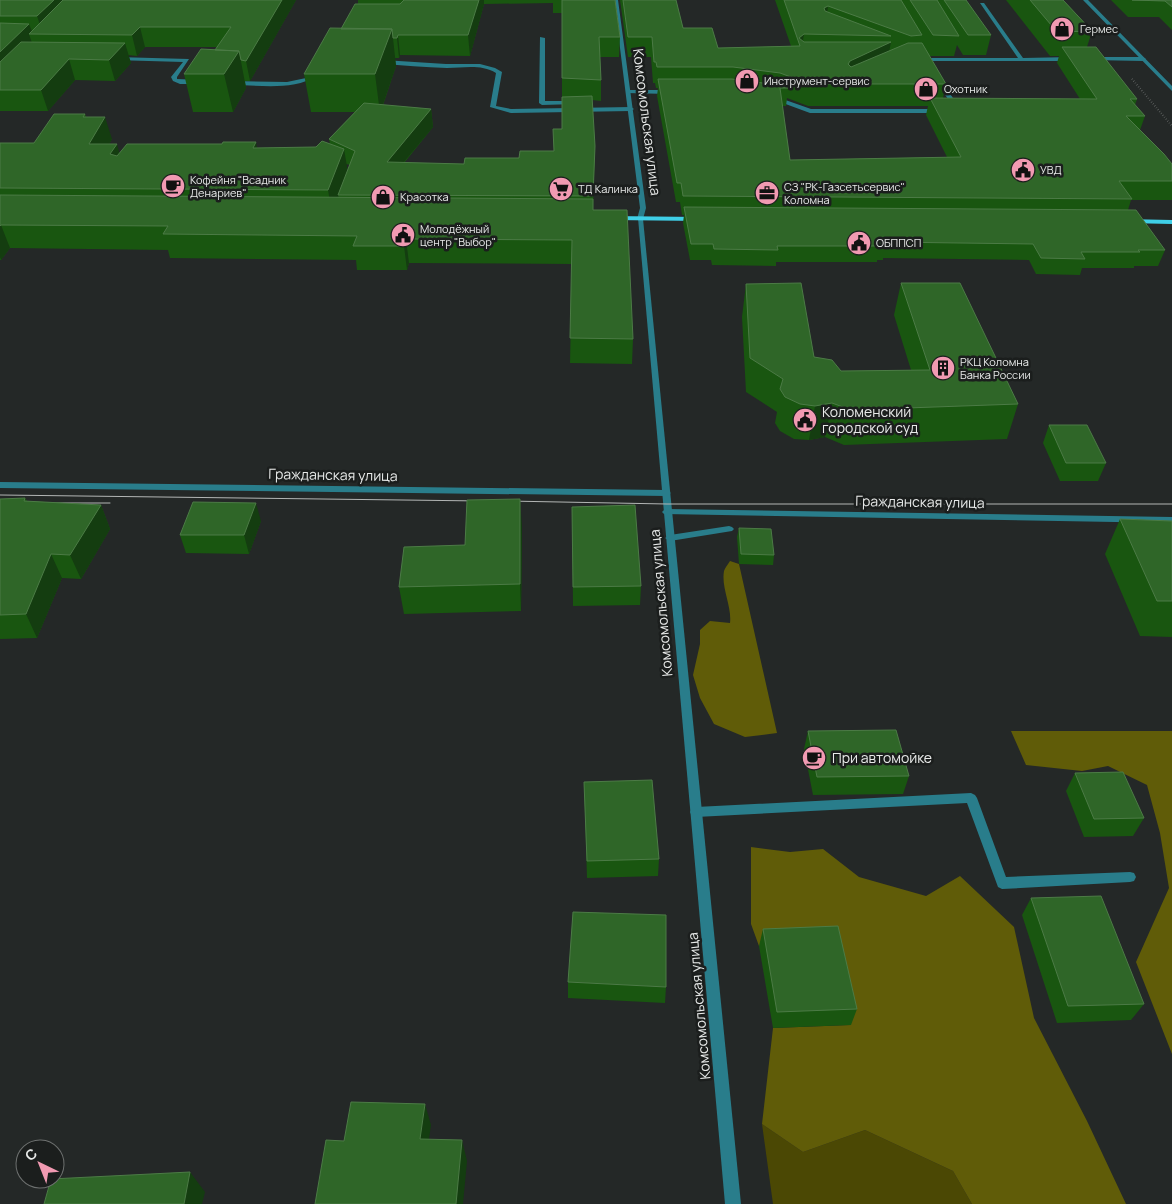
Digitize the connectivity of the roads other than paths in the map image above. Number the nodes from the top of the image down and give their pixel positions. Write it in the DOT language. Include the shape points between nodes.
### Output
graph roads {
  1 [pos="616,0"];
  2 [pos="1085,0"];
  3 [pos="982,4"];
  4 [pos="542,38"];
  5 [pos="921,52"];
  6 [pos="956,52"];
  7 [pos="111,59"];
  8 [pos="961,59"];
  9 [pos="1021,59"];
  10 [pos="1077,59"];
  11 [pos="1087,59"];
  12 [pos="1143,59"];
  13 [pos="919,60"];
  14 [pos="926,60"];
  15 [pos="378,62"];
  16 [pos="930,67"];
  17 [pos="319,68"];
  18 [pos="935,74"];
  19 [pos="210,82"];
  20 [pos="229,82"];
  21 [pos="1172,89"];
  22 [pos="628,92"];
  23 [pos="675,92"];
  24 [pos="768,97"];
  25 [pos="630,102"];
  26 [pos="631,109"];
  27 [pos="602,218"];
  28 [pos="640,218"];
  29 [pos="709,219"];
  30 [pos="1114,221"];
  31 [pos="1172,222"];
  32 [pos="0,485"];
  33 [pos="666,493"];
  34 [pos="667,512"];
  35 [pos="1172,520"];
  36 [pos="729,529"];
  37 [pos="670,538"];
  38 [pos="696,812"];
  39 [pos="1130,877"];
  40 [pos="733,1204"];
  1 -- 22 [label="street, Комсомольская улица"];
  2 -- 12 [label="street"];
  3 -- 9 [label="street"];
  4 -- 25 [label="street" via="542,103"];
  5 -- 14 [label="street"];
  6 -- 8 [label="street"];
  7 -- 19 [label="street" via="187,60 174,80"];
  8 -- 9 [label="street"];
  8 -- 14 [label="street"];
  9 -- 10 [label="street"];
  11 -- 12 [label="street"];
  12 -- 21 [label="street"];
  13 -- 14 [label="street"];
  14 -- 16 [label="street"];
  15 -- 26 [label="street" via="495,69 499,72 493,107 511,111"];
  17 -- 20 [label="street" via="315,76 299,82"];
  18 -- 24 [label="street" via="958,111 810,111"];
  22 -- 23 [label="street"];
  22 -- 25 [label="street, Комсомольская улица"];
  25 -- 26 [label="street, Комсомольская улица"];
  26 -- 28 [label="street, Комсомольская улица" via="643,208"];
  27 -- 28 [label="main road"];
  28 -- 29 [label="main road"];
  28 -- 33 [label="street, Комсомольская улица"];
  30 -- 31 [label="main road"];
  32 -- 33 [label="street, Гражданская улица"];
  33 -- 34 [label="street, Комсомольская улица"];
  34 -- 35 [label="street, Гражданская улица"];
  34 -- 37 [label="street, Комсомольская улица"];
  36 -- 37 [label="street"];
  37 -- 38 [label="street, Комсомольская улица"];
  38 -- 39 [label="street" via="971,798 1002,883"];
  38 -- 40 [label="street, Комсомольская улица"];
}
